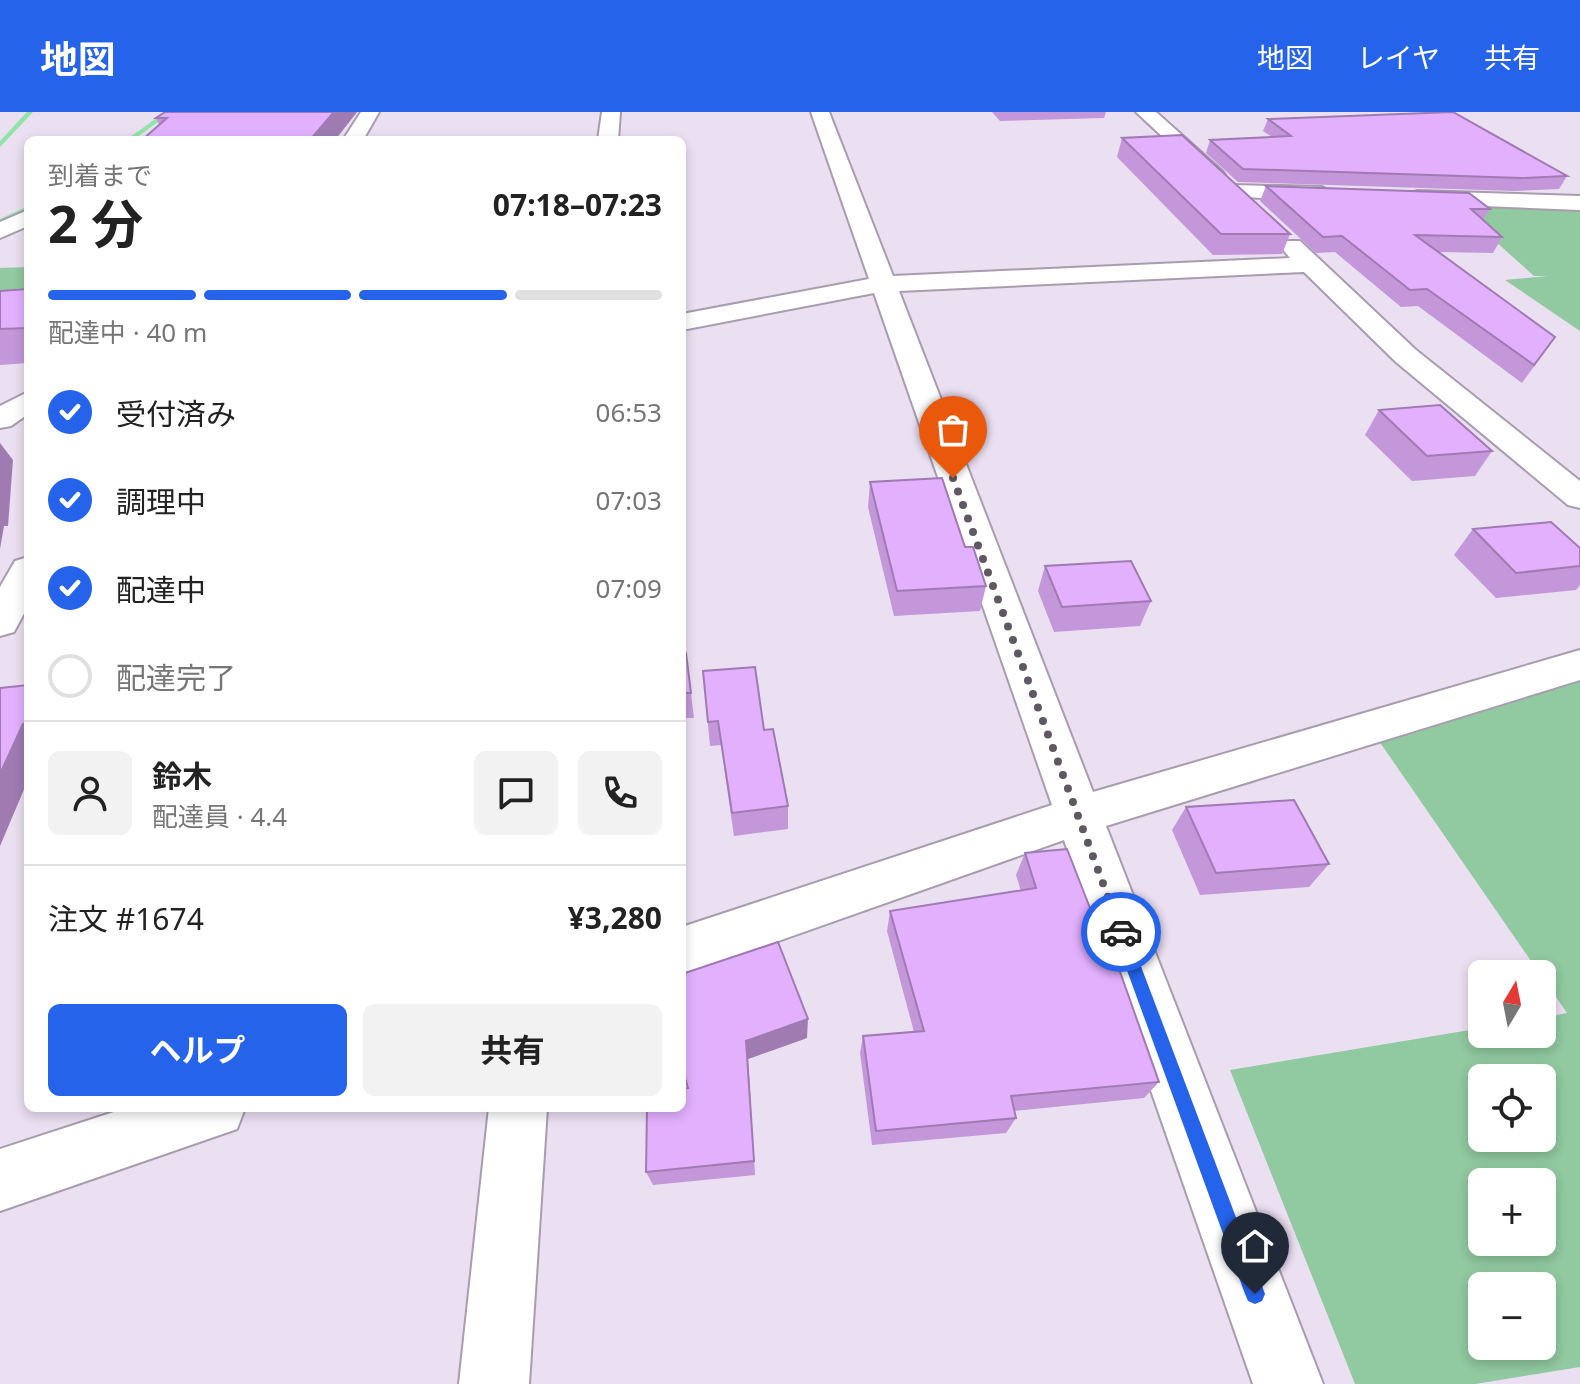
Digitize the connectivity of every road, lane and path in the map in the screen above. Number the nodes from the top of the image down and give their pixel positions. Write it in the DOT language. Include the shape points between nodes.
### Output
graph roads {
  1 [pos="370,112"];
  2 [pos="611,112"];
  3 [pos="820,112"];
  4 [pos="1145,112"];
  5 [pos="355,136"];
  6 [pos="608,136"];
  7 [pos="1232,191"];
  8 [pos="1339,195"];
  9 [pos="1398,197"];
  10 [pos="1580,203"];
  11 [pos="24,219"];
  12 [pos="0,231"];
  13 [pos="24,241"];
  14 [pos="0,242"];
  15 [pos="1311,264"];
  16 [pos="881,284"];
  17 [pos="686,321"];
  18 [pos="24,404"];
  19 [pos="0,419"];
  20 [pos="24,438"];
  21 [pos="0,442"];
  22 [pos="1580,498"];
  23 [pos="24,555"];
  24 [pos="0,561"];
  25 [pos="24,577"];
  26 [pos="0,623"];
  27 [pos="1580,665"];
  28 [pos="1078,816"];
  29 [pos="686,950"];
  30 [pos="204,1112"];
  31 [pos="518,1112"];
  32 [pos="0,1180"];
  33 [pos="494,1384"];
  34 [pos="1288,1384"];
  1 -- 5 [label="street"];
  2 -- 6 [label="street"];
  3 -- 16 [label="street"];
  4 -- 7 [label="street"];
  7 -- 8 [label="street"];
  7 -- 15 [label="street"];
  9 -- 10 [label="street"];
  11 -- 12 [label="street"];
  13 -- 14 [label="street"];
  15 -- 16 [label="street"];
  15 -- 22 [label="street" via="1406,356"];
  16 -- 17 [label="street"];
  16 -- 28 [label="street"];
  18 -- 19 [label="street"];
  20 -- 21 [label="street"];
  23 -- 24 [label="street"];
  25 -- 26 [label="street"];
  27 -- 28 [label="street"];
  28 -- 29 [label="street"];
  28 -- 34 [label="street"];
  30 -- 32 [label="street"];
  31 -- 33 [label="street"];
}
